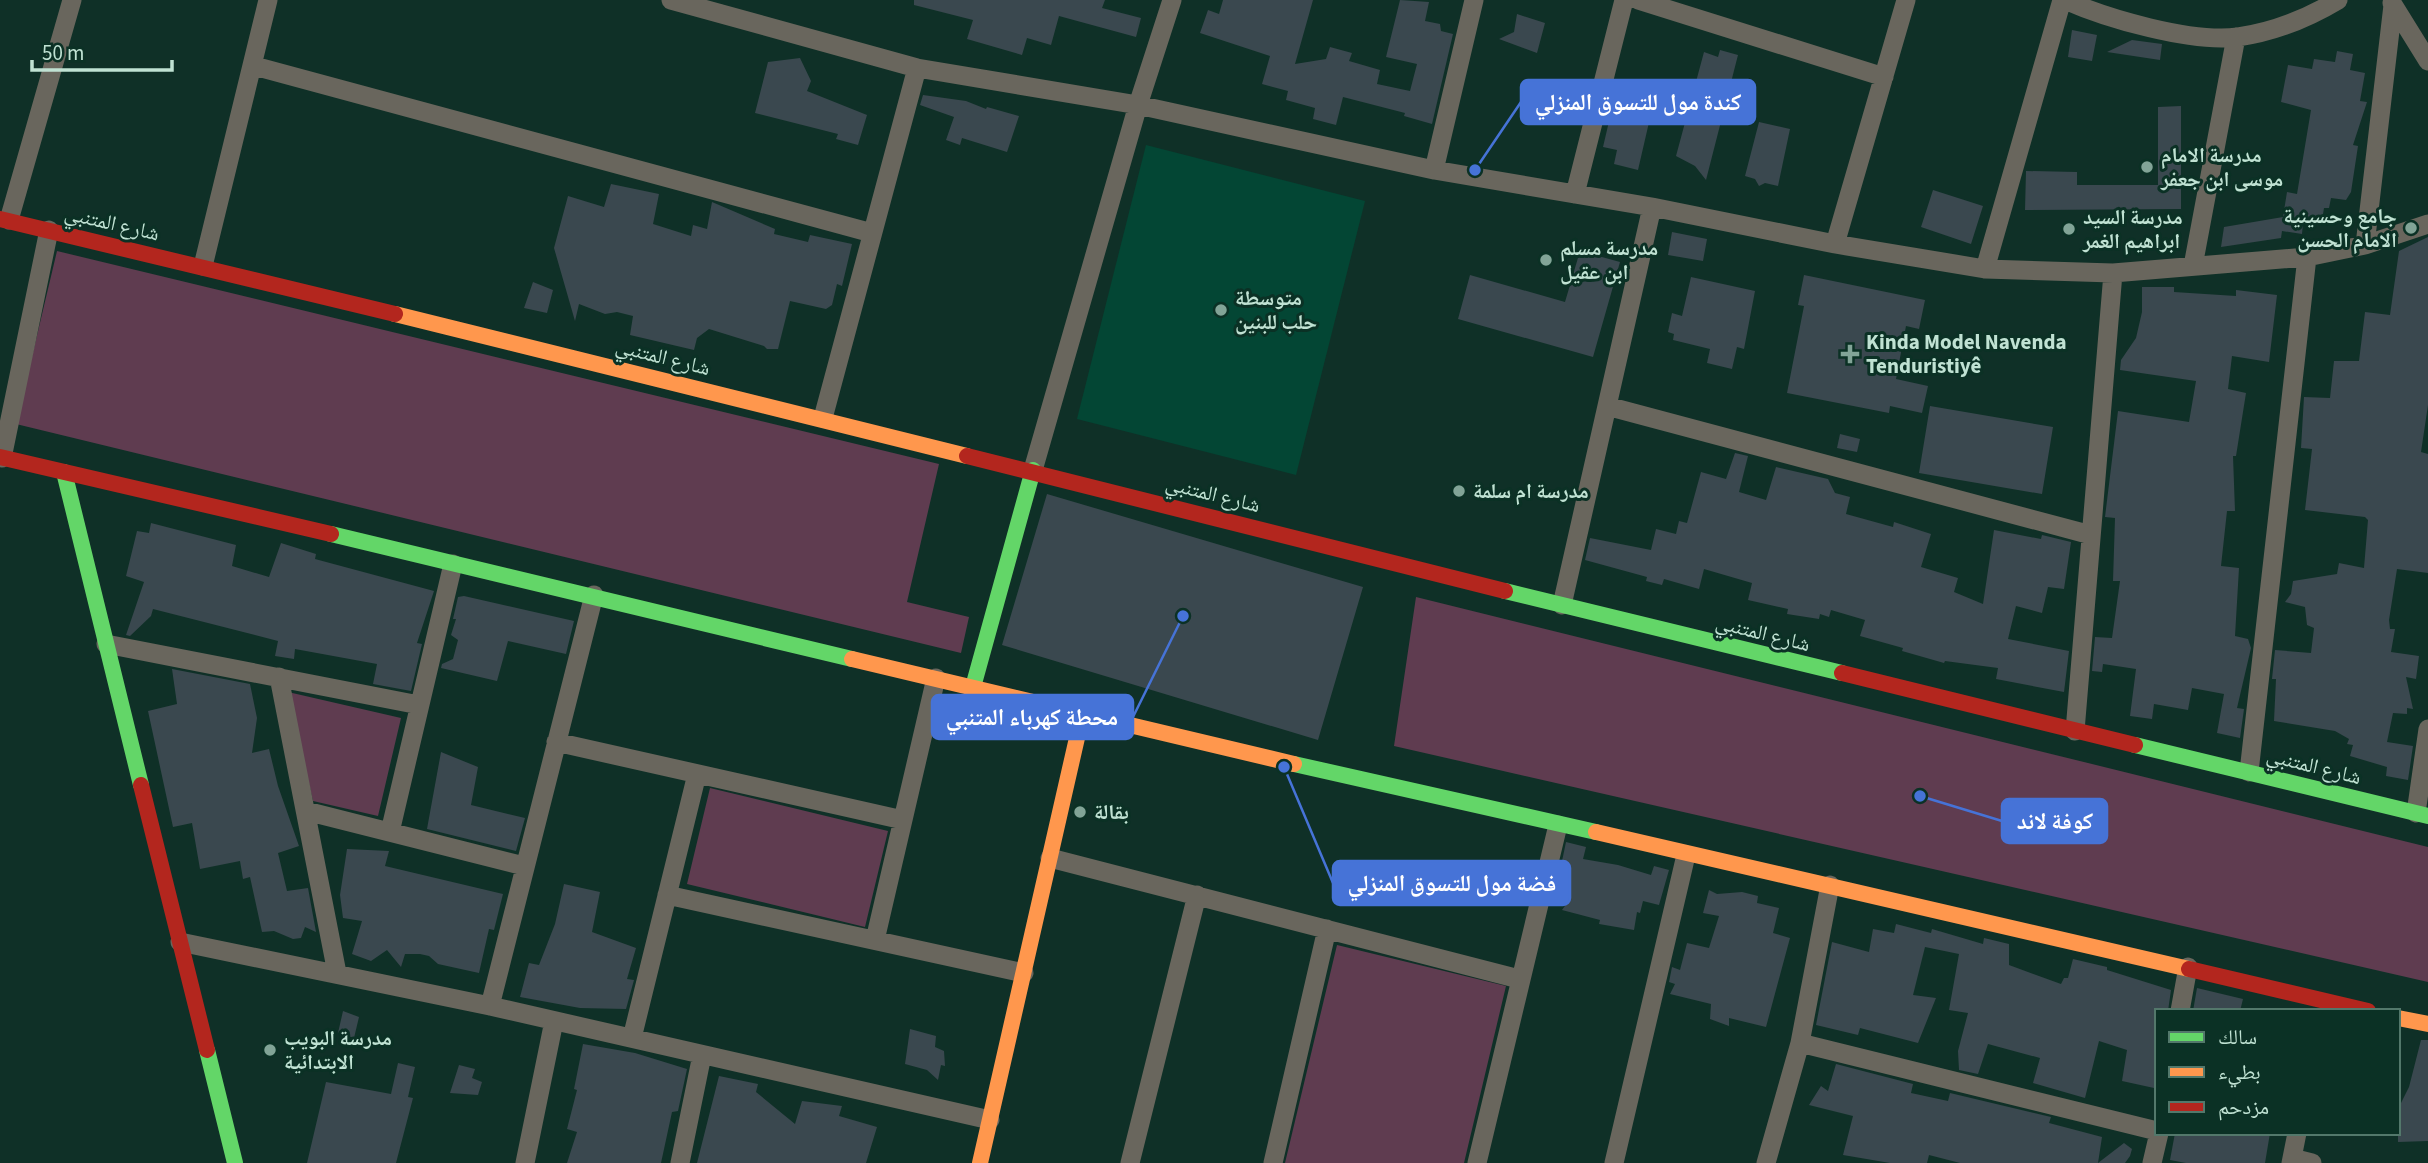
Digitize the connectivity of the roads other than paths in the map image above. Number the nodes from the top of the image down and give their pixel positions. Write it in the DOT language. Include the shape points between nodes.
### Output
graph roads {
  1 [pos="72,0"];
  2 [pos="268,0"];
  3 [pos="671,0"];
  4 [pos="1172,0"];
  5 [pos="1474,0"];
  6 [pos="1624,0"];
  7 [pos="1638,0"];
  8 [pos="1906,0"];
  9 [pos="2064,0"];
  10 [pos="2338,0"];
  11 [pos="2392,3"];
  12 [pos="2236,37"];
  13 [pos="2428,61"];
  14 [pos="254,66"];
  15 [pos="917,68"];
  16 [pos="1884,77"];
  17 [pos="1138,105"];
  18 [pos="1434,170"];
  19 [pos="1575,194"];
  20 [pos="1652,207"];
  21 [pos="4,220"];
  22 [pos="2428,225"];
  23 [pos="49,230"];
  24 [pos="872,233"];
  25 [pos="1835,244"];
  26 [pos="2365,245"];
  27 [pos="2307,257"];
  28 [pos="204,266"];
  29 [pos="2193,266"];
  30 [pos="1985,270"];
  31 [pos="2113,273"];
  32 [pos="1607,406"];
  33 [pos="823,418"];
  34 [pos="1,458"];
  35 [pos="1033,470"];
  36 [pos="64,472"];
  37 [pos="2091,535"];
  38 [pos="453,564"];
  39 [pos="594,595"];
  40 [pos="1562,605"];
  41 [pos="106,644"];
  42 [pos="279,677"];
  43 [pos="936,678"];
  44 [pos="973,687"];
  45 [pos="419,705"];
  46 [pos="1082,716"];
  47 [pos="2428,729"];
  48 [pos="2075,731"];
  49 [pos="556,742"];
  50 [pos="2249,772"];
  51 [pos="697,774"];
  52 [pos="306,811"];
  53 [pos="2422,815"];
  54 [pos="903,820"];
  55 [pos="1558,825"];
  56 [pos="390,832"];
  57 [pos="1686,855"];
  58 [pos="1050,858"];
  59 [pos="524,866"];
  60 [pos="1829,885"];
  61 [pos="667,895"];
  62 [pos="1197,895"];
  63 [pos="1328,929"];
  64 [pos="875,940"];
  65 [pos="180,942"];
  66 [pos="2188,967"];
  67 [pos="337,973"];
  68 [pos="1024,973"];
  69 [pos="1519,979"];
  70 [pos="490,1006"];
  71 [pos="2322,1006"];
  72 [pos="2180,1009"];
  73 [pos="2350,1009"];
  74 [pos="2400,1018"];
  75 [pos="554,1021"];
  76 [pos="2428,1024"];
  77 [pos="632,1038"];
  78 [pos="1800,1043"];
  79 [pos="702,1055"];
  80 [pos="990,1120"];
  81 [pos="2155,1131"];
  82 [pos="2157,1135"];
  83 [pos="2297,1135"];
  84 [pos="2292,1161"];
  85 [pos="235,1163"];
  86 [pos="525,1163"];
  87 [pos="680,1163"];
  88 [pos="980,1163"];
  89 [pos="1130,1163"];
  90 [pos="1273,1163"];
  91 [pos="1477,1163"];
  92 [pos="1614,1163"];
  93 [pos="1766,1163"];
  94 [pos="2152,1163"];
  95 [pos="2312,1163"];
  1 -- 21 [label="street"];
  2 -- 14 [label="street"];
  3 -- 15 [label="street"];
  4 -- 17 [label="street"];
  5 -- 18 [label="street"];
  6 -- 19 [label="street"];
  7 -- 16 [label="street"];
  8 -- 16 [label="street"];
  9 -- 12 [label="street" via="2102,16 2176,33"];
  9 -- 30 [label="street"];
  10 -- 12 [label="street" via="2307,18"];
  11 -- 13 [label="street"];
  11 -- 26 [label="street"];
  12 -- 29 [label="street"];
  14 -- 24 [label="street"];
  14 -- 28 [label="street"];
  15 -- 17 [label="street"];
  15 -- 24 [label="street"];
  16 -- 25 [label="street"];
  17 -- 18 [label="street"];
  17 -- 35 [label="street"];
  18 -- 19 [label="street"];
  19 -- 20 [label="street"];
  20 -- 25 [label="street"];
  20 -- 32 [label="street"];
  21 -- 23 [label="street, شارع المتنبي"];
  22 -- 26 [label="street"];
  23 -- 28 [label="street, شارع المتنبي"];
  23 -- 34 [label="street"];
  24 -- 33 [label="street"];
  25 -- 30 [label="street"];
  26 -- 27 [label="street"];
  27 -- 29 [label="street"];
  27 -- 50 [label="street"];
  28 -- 33 [label="street, شارع المتنبي"];
  29 -- 31 [label="street"];
  30 -- 31 [label="street"];
  31 -- 37 [label="street"];
  32 -- 37 [label="street"];
  32 -- 40 [label="street"];
  33 -- 35 [label="street, شارع المتنبي"];
  34 -- 36 [label="street"];
  35 -- 40 [label="street, شارع المتنبي"];
  35 -- 44 [label="street"];
  36 -- 38 [label="street"];
  36 -- 41 [label="street"];
  37 -- 48 [label="street"];
  38 -- 39 [label="street"];
  38 -- 45 [label="street"];
  39 -- 43 [label="street"];
  39 -- 49 [label="street"];
  40 -- 48 [label="street, شارع المتنبي"];
  41 -- 42 [label="street"];
  41 -- 65 [label="street"];
  42 -- 45 [label="street"];
  42 -- 52 [label="street"];
  43 -- 44 [label="street"];
  43 -- 54 [label="street"];
  44 -- 46 [label="street"];
  45 -- 56 [label="street"];
  46 -- 55 [label="street"];
  46 -- 58 [label="street"];
  47 -- 53 [label="street"];
  48 -- 50 [label="street, شارع المتنبي"];
  49 -- 51 [label="street"];
  49 -- 59 [label="street"];
  50 -- 53 [label="street, شارع المتنبي"];
  51 -- 54 [label="street"];
  51 -- 61 [label="street"];
  52 -- 56 [label="street"];
  52 -- 67 [label="street"];
  54 -- 64 [label="street"];
  55 -- 57 [label="street"];
  55 -- 69 [label="street"];
  56 -- 59 [label="street"];
  57 -- 60 [label="street"];
  57 -- 92 [label="street"];
  58 -- 62 [label="street"];
  58 -- 68 [label="street"];
  59 -- 70 [label="street"];
  60 -- 66 [label="street"];
  60 -- 78 [label="street"];
  61 -- 64 [label="street"];
  61 -- 77 [label="street"];
  62 -- 63 [label="street"];
  62 -- 89 [label="street"];
  63 -- 69 [label="street"];
  63 -- 90 [label="street"];
  64 -- 68 [label="street"];
  65 -- 67 [label="street"];
  65 -- 85 [label="street"];
  66 -- 71 [label="street"];
  66 -- 72 [label="street"];
  67 -- 70 [label="street"];
  68 -- 80 [label="street"];
  69 -- 91 [label="street"];
  70 -- 75 [label="street"];
  71 -- 73 [label="street"];
  74 -- 76 [label="street"];
  75 -- 77 [label="street"];
  75 -- 86 [label="street"];
  77 -- 79 [label="street"];
  78 -- 81 [label="street"];
  78 -- 93 [label="street"];
  79 -- 80 [label="street"];
  79 -- 87 [label="street"];
  80 -- 88 [label="street"];
  82 -- 94 [label="street"];
  83 -- 84 [label="street"];
  84 -- 95 [label="street"];
}
